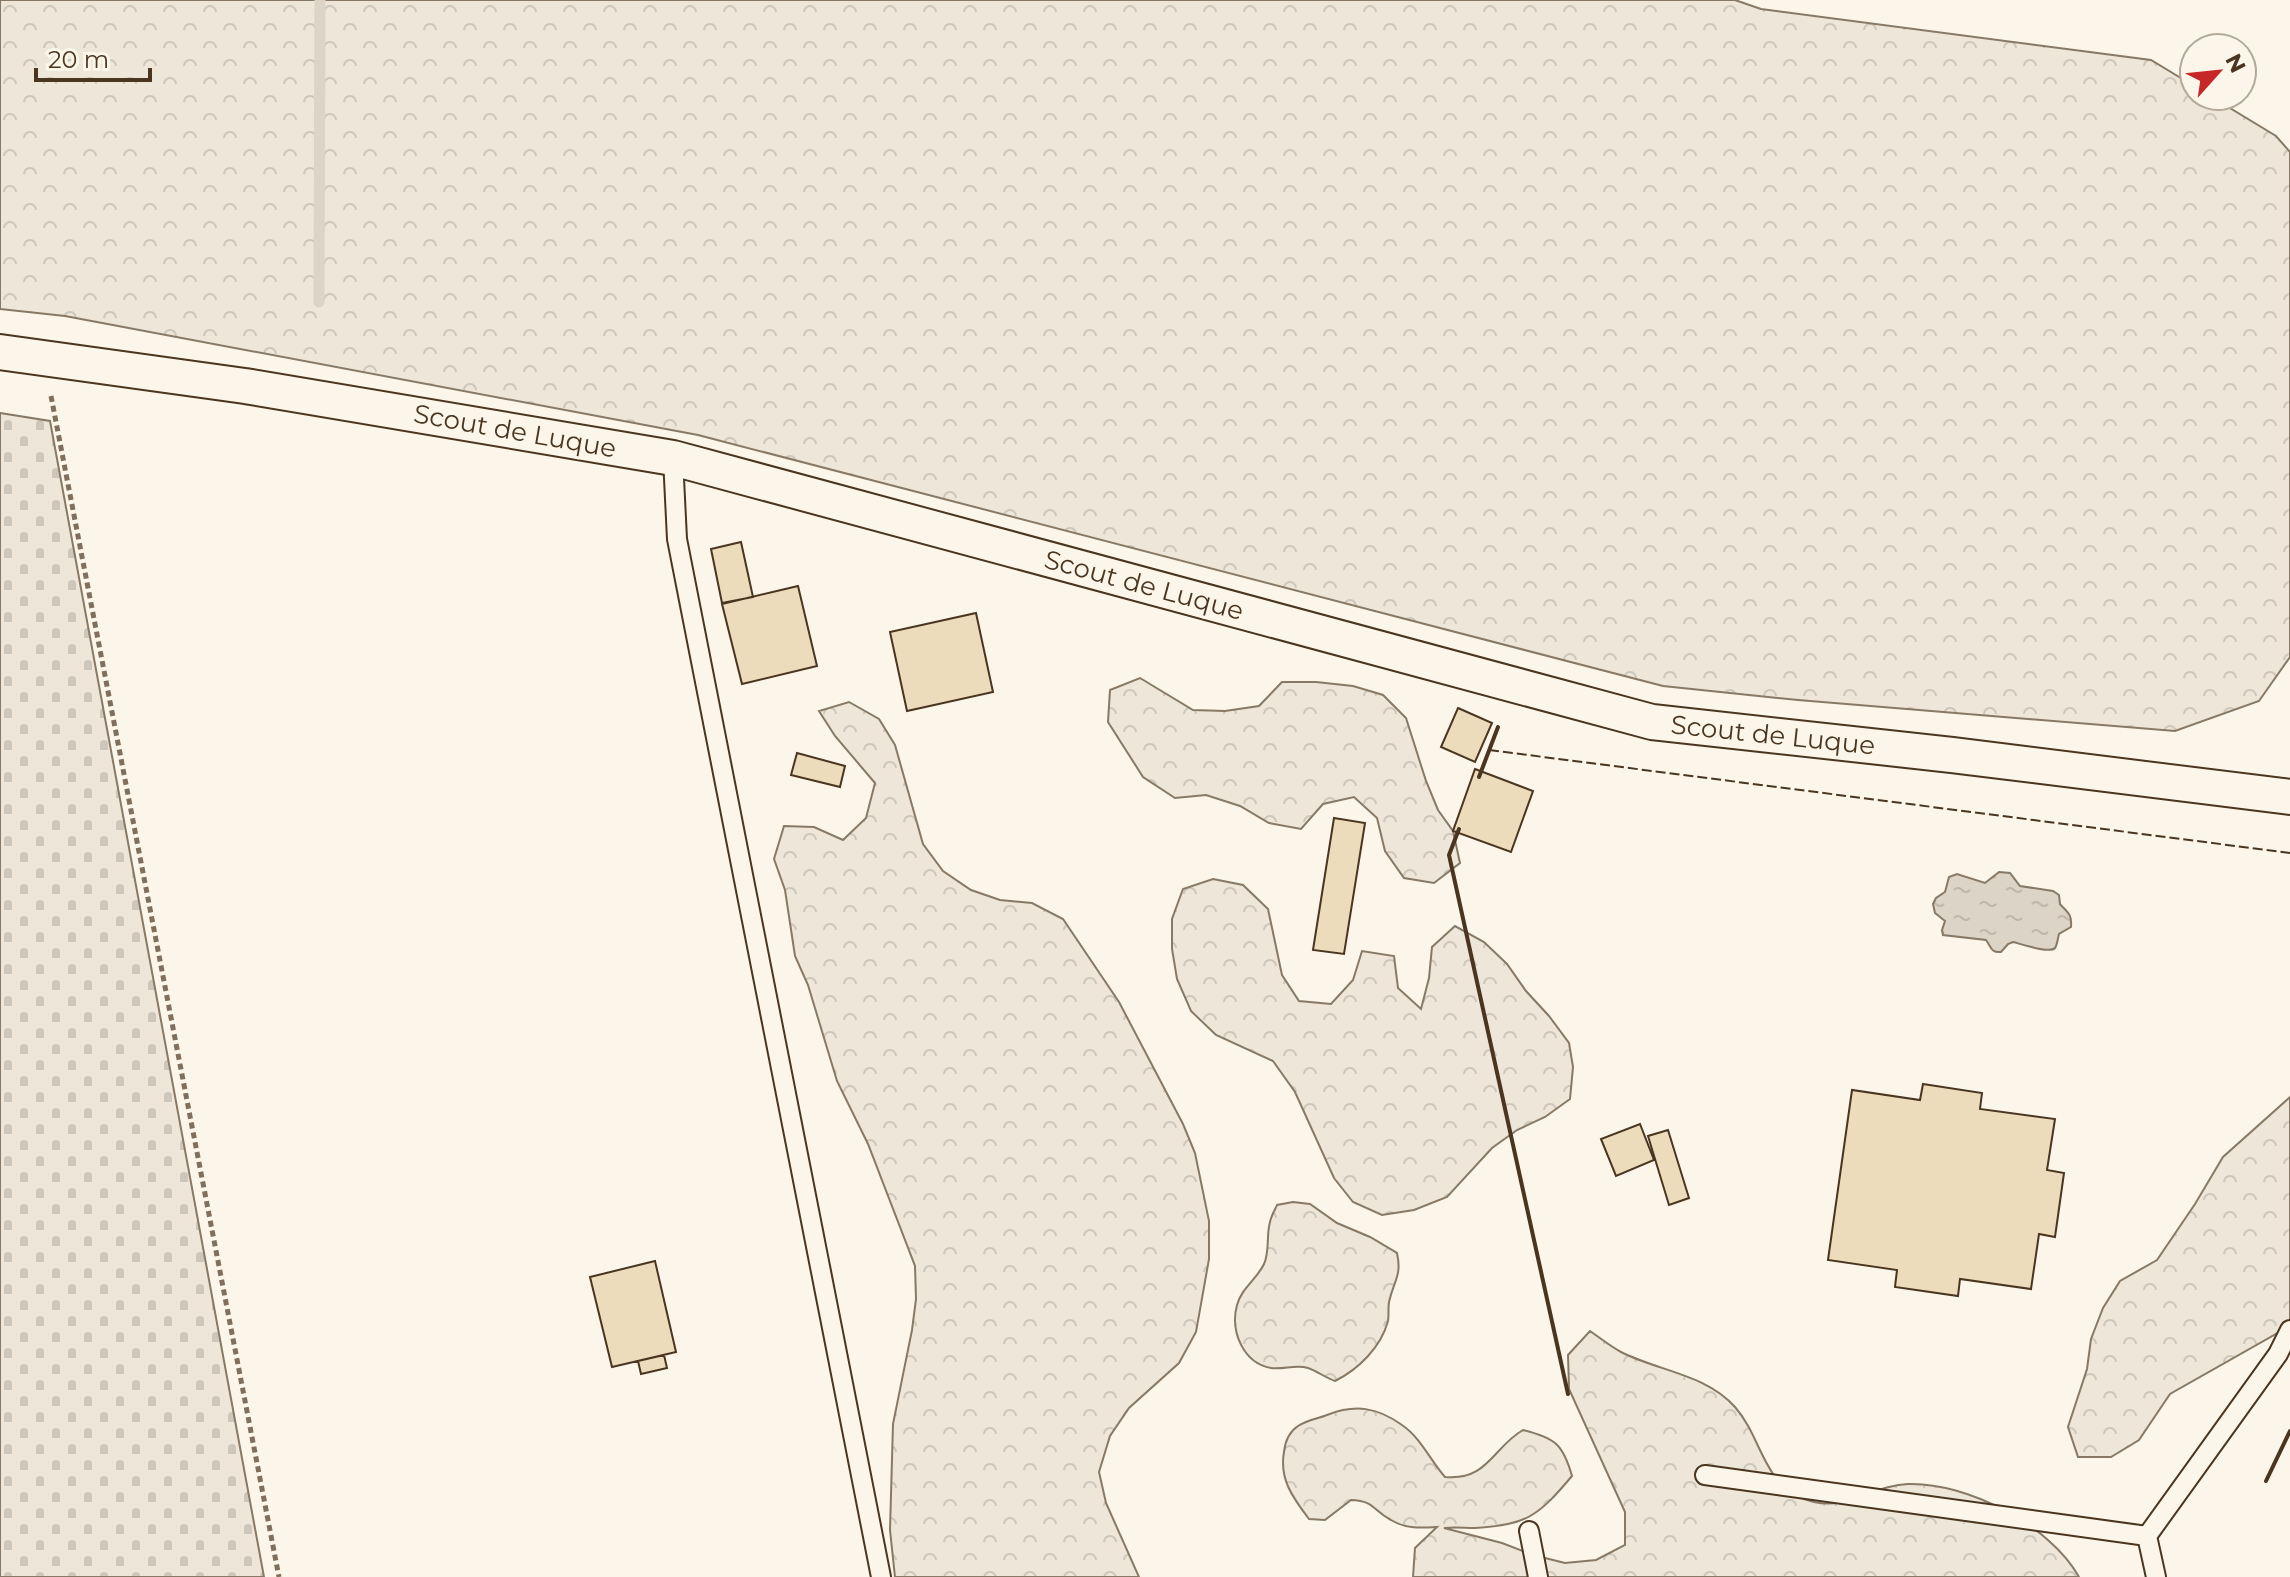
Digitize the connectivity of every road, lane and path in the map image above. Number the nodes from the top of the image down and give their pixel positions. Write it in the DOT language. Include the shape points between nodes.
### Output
graph roads {
  1 [pos="0,352"];
  2 [pos="55,415"];
  3 [pos="673,458"];
  4 [pos="2290,797"];
  5 [pos="2290,1330"];
  6 [pos="1705,1475"];
  7 [pos="1529,1531"];
  8 [pos="2147,1536"];
  9 [pos="279,1577"];
  10 [pos="881,1577"];
  11 [pos="1538,1577"];
  12 [pos="2156,1577"];
  1 -- 3 [label="street, Scout de Luque" via="245,386"];
  2 -- 9 [label="path"];
  3 -- 4 [label="street, Scout de Luque" via="1652,722"];
  3 -- 10 [label="lane" via="677,539"];
  5 -- 8 [label="lane"];
  6 -- 8 [label="lane"];
  7 -- 11 [label="lane"];
  8 -- 12 [label="lane"];
}
